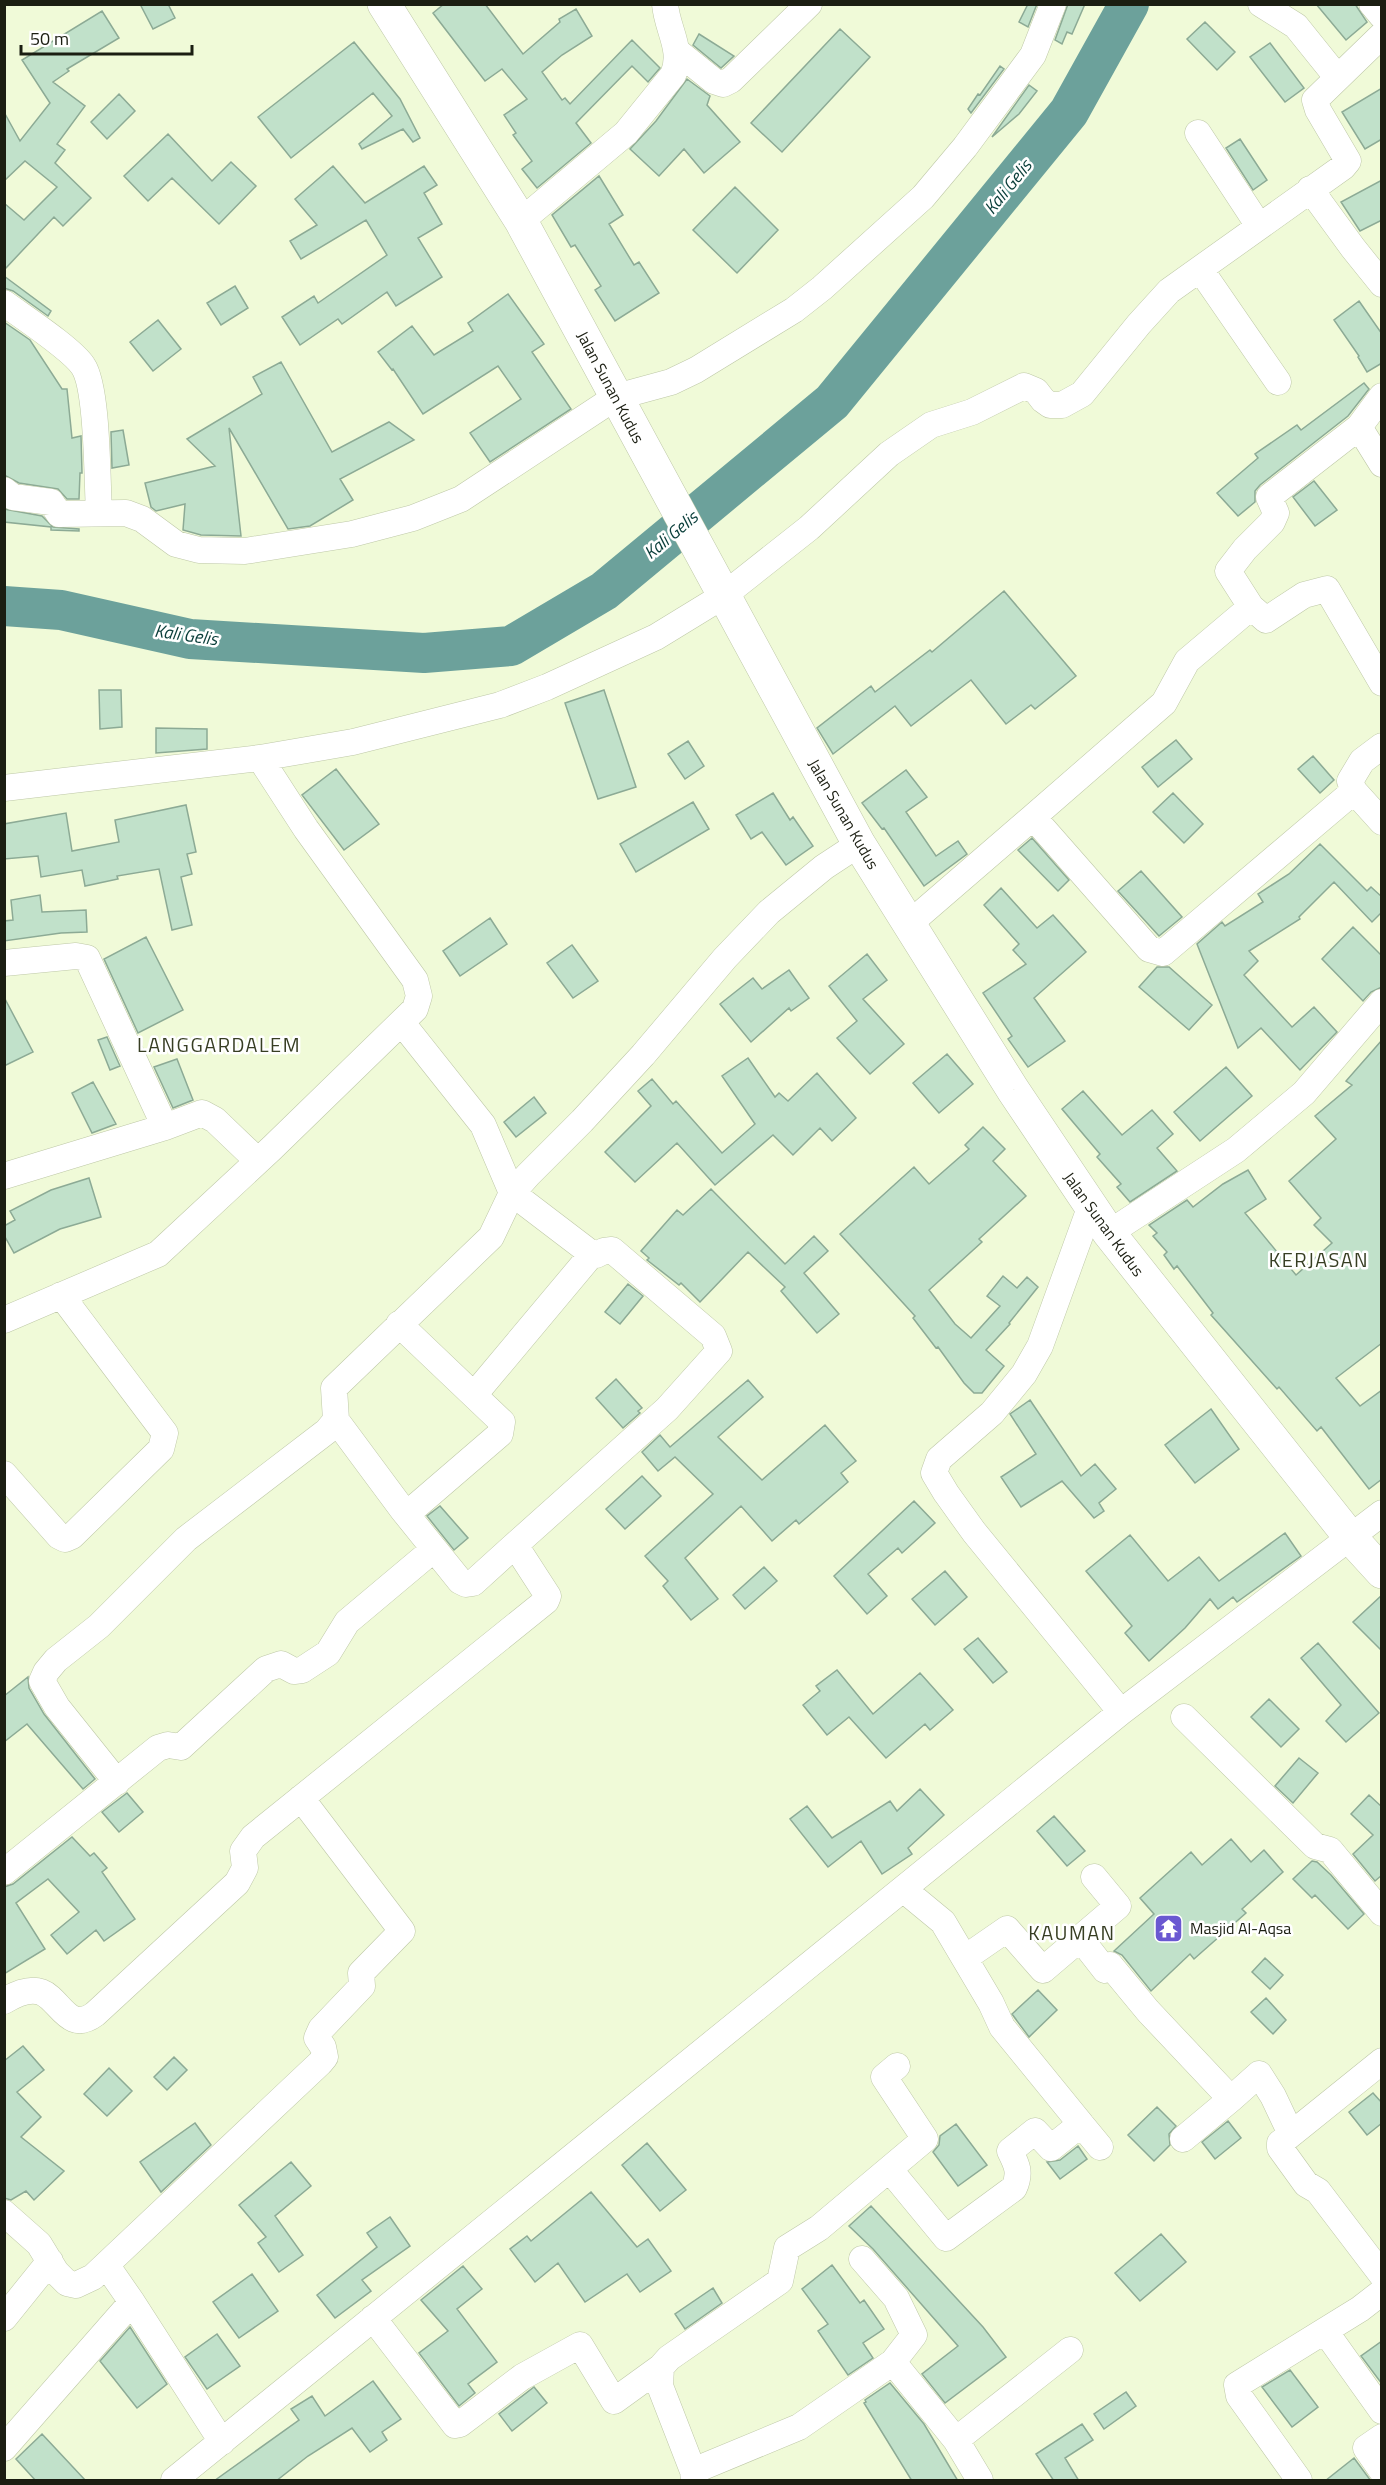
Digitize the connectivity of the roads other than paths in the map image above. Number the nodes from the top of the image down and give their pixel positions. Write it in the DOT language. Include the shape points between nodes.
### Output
graph roads {
  1 [pos="384,4"];
  2 [pos="665,4"];
  3 [pos="809,4"];
  4 [pos="1053,4"];
  5 [pos="1261,4"];
  6 [pos="1372,4"];
  7 [pos="1382,16"];
  8 [pos="1382,35"];
  9 [pos="678,52"];
  10 [pos="1337,77"];
  11 [pos="1198,133"];
  12 [pos="1310,189"];
  13 [pos="521,221"];
  14 [pos="1259,226"];
  15 [pos="1200,269"];
  16 [pos="1382,284"];
  17 [pos="4,303"];
  18 [pos="1278,382"];
  19 [pos="1382,396"];
  20 [pos="618,401"];
  21 [pos="1359,428"];
  22 [pos="1382,464"];
  23 [pos="4,490"];
  24 [pos="99,512"];
  25 [pos="721,591"];
  26 [pos="1251,607"];
  27 [pos="1379,674"];
  28 [pos="1382,746"];
  29 [pos="260,758"];
  30 [pos="4,788"];
  31 [pos="1354,791"];
  32 [pos="1033,817"];
  33 [pos="1382,822"];
  34 [pos="859,844"];
  35 [pos="909,924"];
  36 [pos="4,963"];
  37 [pos="1382,1002"];
  38 [pos="402,1023"];
  39 [pos="165,1127"];
  40 [pos="258,1161"];
  41 [pos="4,1176"];
  42 [pos="512,1193"];
  43 [pos="1099,1221"];
  44 [pos="592,1254"];
  45 [pos="61,1295"];
  46 [pos="4,1320"];
  47 [pos="399,1324"];
  48 [pos="474,1395"];
  49 [pos="336,1420"];
  50 [pos="4,1474"];
  51 [pos="1382,1513"];
  52 [pos="406,1515"];
  53 [pos="1350,1537"];
  54 [pos="515,1545"];
  55 [pos="434,1549"];
  56 [pos="1382,1572"];
  57 [pos="1121,1712"];
  58 [pos="1184,1717"];
  59 [pos="117,1782"];
  60 [pos="301,1798"];
  61 [pos="4,1872"];
  62 [pos="1094,1877"];
  63 [pos="903,1889"];
  64 [pos="1382,1913"];
  65 [pos="1080,1938"];
  66 [pos="965,1958"];
  67 [pos="4,2001"];
  68 [pos="1382,2061"];
  69 [pos="897,2066"];
  70 [pos="1231,2099"];
  71 [pos="1081,2124"];
  72 [pos="1291,2134"];
  73 [pos="1183,2139"];
  74 [pos="1100,2147"];
  75 [pos="890,2170"];
  76 [pos="4,2213"];
  77 [pos="862,2259"];
  78 [pos="50,2261"];
  79 [pos="107,2266"];
  80 [pos="1382,2275"];
  81 [pos="1382,2292"];
  82 [pos="132,2302"];
  83 [pos="4,2318"];
  84 [pos="373,2318"];
  85 [pos="1324,2331"];
  86 [pos="1070,2350"];
  87 [pos="893,2362"];
  88 [pos="661,2367"];
  89 [pos="1382,2411"];
  90 [pos="1382,2437"];
  91 [pos="956,2440"];
  92 [pos="222,2442"];
  93 [pos="4,2448"];
  94 [pos="1382,2471"];
  95 [pos="693,2476"];
  96 [pos="174,2481"];
  97 [pos="980,2481"];
  98 [pos="1299,2481"];
  1 -- 13 [label="main road, Jalan Sunan Kudus"];
  2 -- 9 [label="street"];
  3 -- 9 [label="street" via="723,84"];
  4 -- 20 [label="street" via="1033,55 965,147 923,197 862,254 794,310 716,359 671,382"];
  5 -- 10 [label="street" via="1296,27"];
  6 -- 7 [label="street"];
  8 -- 10 [label="street"];
  9 -- 13 [label="street" via="673,75 626,133"];
  10 -- 12 [label="street" via="1315,100 1348,161"];
  11 -- 14 [label="street"];
  12 -- 14 [label="street"];
  12 -- 16 [label="street"];
  13 -- 20 [label="main road, Jalan Sunan Kudus"];
  14 -- 15 [label="street"];
  15 -- 18 [label="street"];
  15 -- 25 [label="street" via="1169,291 1082,394 1062,405 1050,405 1036,391 1023,386 972,412 931,425 889,453 809,528"];
  17 -- 24 [label="street" via="85,369 93,413"];
  19 -- 21 [label="street"];
  20 -- 24 [label="street" via="461,499 413,518 352,534 245,551 199,550 176,544 126,513"];
  20 -- 25 [label="main road, Jalan Sunan Kudus"];
  21 -- 22 [label="street"];
  21 -- 26 [label="street" via="1269,497 1276,513 1272,522 1228,571"];
  23 -- 24 [label="street" via="13,497 51,502 59,514"];
  25 -- 29 [label="street" via="656,637 500,705 353,742"];
  25 -- 34 [label="main road, Jalan Sunan Kudus"];
  26 -- 27 [label="street" via="1266,620 1304,595 1327,589"];
  26 -- 32 [label="street" via="1187,661 1164,703"];
  28 -- 31 [label="street" via="1362,761 1350,781"];
  29 -- 30 [label="street"];
  29 -- 38 [label="street" via="415,980 419,996 415,1009"];
  31 -- 32 [label="street" via="1163,953 1149,949"];
  31 -- 33 [label="street"];
  32 -- 35 [label="street"];
  34 -- 35 [label="main road, Jalan Sunan Kudus"];
  34 -- 42 [label="street" via="769,912 643,1055"];
  35 -- 43 [label="main road, Jalan Sunan Kudus"];
  36 -- 39 [label="street" via="87,958"];
  37 -- 43 [label="street" via="1304,1094 1236,1150"];
  38 -- 40 [label="street"];
  38 -- 42 [label="street" via="483,1125"];
  39 -- 40 [label="street" via="202,1113 215,1120"];
  39 -- 41 [label="street"];
  40 -- 45 [label="street" via="158,1254"];
  42 -- 44 [label="street"];
  42 -- 47 [label="street" via="491,1237"];
  43 -- 53 [label="main road, Jalan Sunan Kudus"];
  43 -- 57 [label="street" via="1024,1374 992,1413 939,1460 934,1473 974,1532"];
  44 -- 48 [label="street"];
  44 -- 54 [label="street" via="612,1250 713,1336 719,1351 667,1409"];
  45 -- 46 [label="street"];
  45 -- 50 [label="street" via="165,1433 160,1449 65,1539"];
  47 -- 48 [label="street"];
  47 -- 49 [label="street" via="334,1388"];
  48 -- 52 [label="street" via="502,1422 500,1434"];
  49 -- 52 [label="street"];
  49 -- 59 [label="street" via="327,1431 186,1539 99,1626 46,1671 42,1681 57,1707"];
  51 -- 53 [label="street"];
  52 -- 55 [label="street"];
  53 -- 56 [label="main road, Jalan Sunan Kudus"];
  53 -- 57 [label="street"];
  54 -- 55 [label="street" via="473,1583 466,1584"];
  54 -- 60 [label="street" via="543,1585 546,1601"];
  55 -- 59 [label="street" via="347,1622 328,1653 302,1670 294,1671 281,1664 266,1669 181,1747 158,1748"];
  57 -- 63 [label="street"];
  58 -- 64 [label="street" via="1315,1846 1329,1850"];
  59 -- 61 [label="street"];
  60 -- 67 [label="street" via="253,1837 243,1851 245,1868 237,1883 86,2020 79,2021 64,2013 43,1992 15,1994"];
  60 -- 79 [label="street" via="402,1931 361,1972 362,1986 321,2029 317,2038 325,2057 320,2063"];
  62 -- 65 [label="street" via="1118,1906"];
  63 -- 66 [label="street" via="943,1922"];
  63 -- 84 [label="street"];
  65 -- 66 [label="street" via="1043,1970 1007,1929"];
  65 -- 70 [label="street" via="1105,1970 1110,1965"];
  66 -- 71 [label="street" via="1002,2027"];
  68 -- 72 [label="street"];
  69 -- 75 [label="street" via="884,2078 925,2139"];
  70 -- 72 [label="street" via="1259,2074"];
  70 -- 73 [label="street"];
  71 -- 74 [label="street"];
  71 -- 75 [label="street" via="1052,2148 1035,2131 1010,2151 1019,2177 1014,2188 946,2238"];
  72 -- 80 [label="street" via="1280,2148"];
  75 -- 88 [label="street" via="819,2228 787,2248 780,2281"];
  76 -- 78 [label="street" via="39,2244"];
  77 -- 87 [label="street" via="896,2298 914,2335"];
  78 -- 79 [label="street" via="67,2283 76,2285"];
  78 -- 83 [label="street"];
  79 -- 82 [label="street"];
  81 -- 85 [label="street"];
  82 -- 92 [label="street"];
  82 -- 93 [label="street"];
  84 -- 88 [label="street" via="457,2426 522,2377 580,2345 614,2401"];
  84 -- 92 [label="street"];
  85 -- 89 [label="street"];
  85 -- 98 [label="street" via="1238,2385 1239,2396"];
  86 -- 91 [label="street"];
  87 -- 91 [label="street"];
  87 -- 95 [label="street" via="799,2427"];
  88 -- 95 [label="street" via="660,2386"];
  90 -- 94 [label="street" via="1366,2448"];
  91 -- 97 [label="street"];
  92 -- 96 [label="street"];
}
